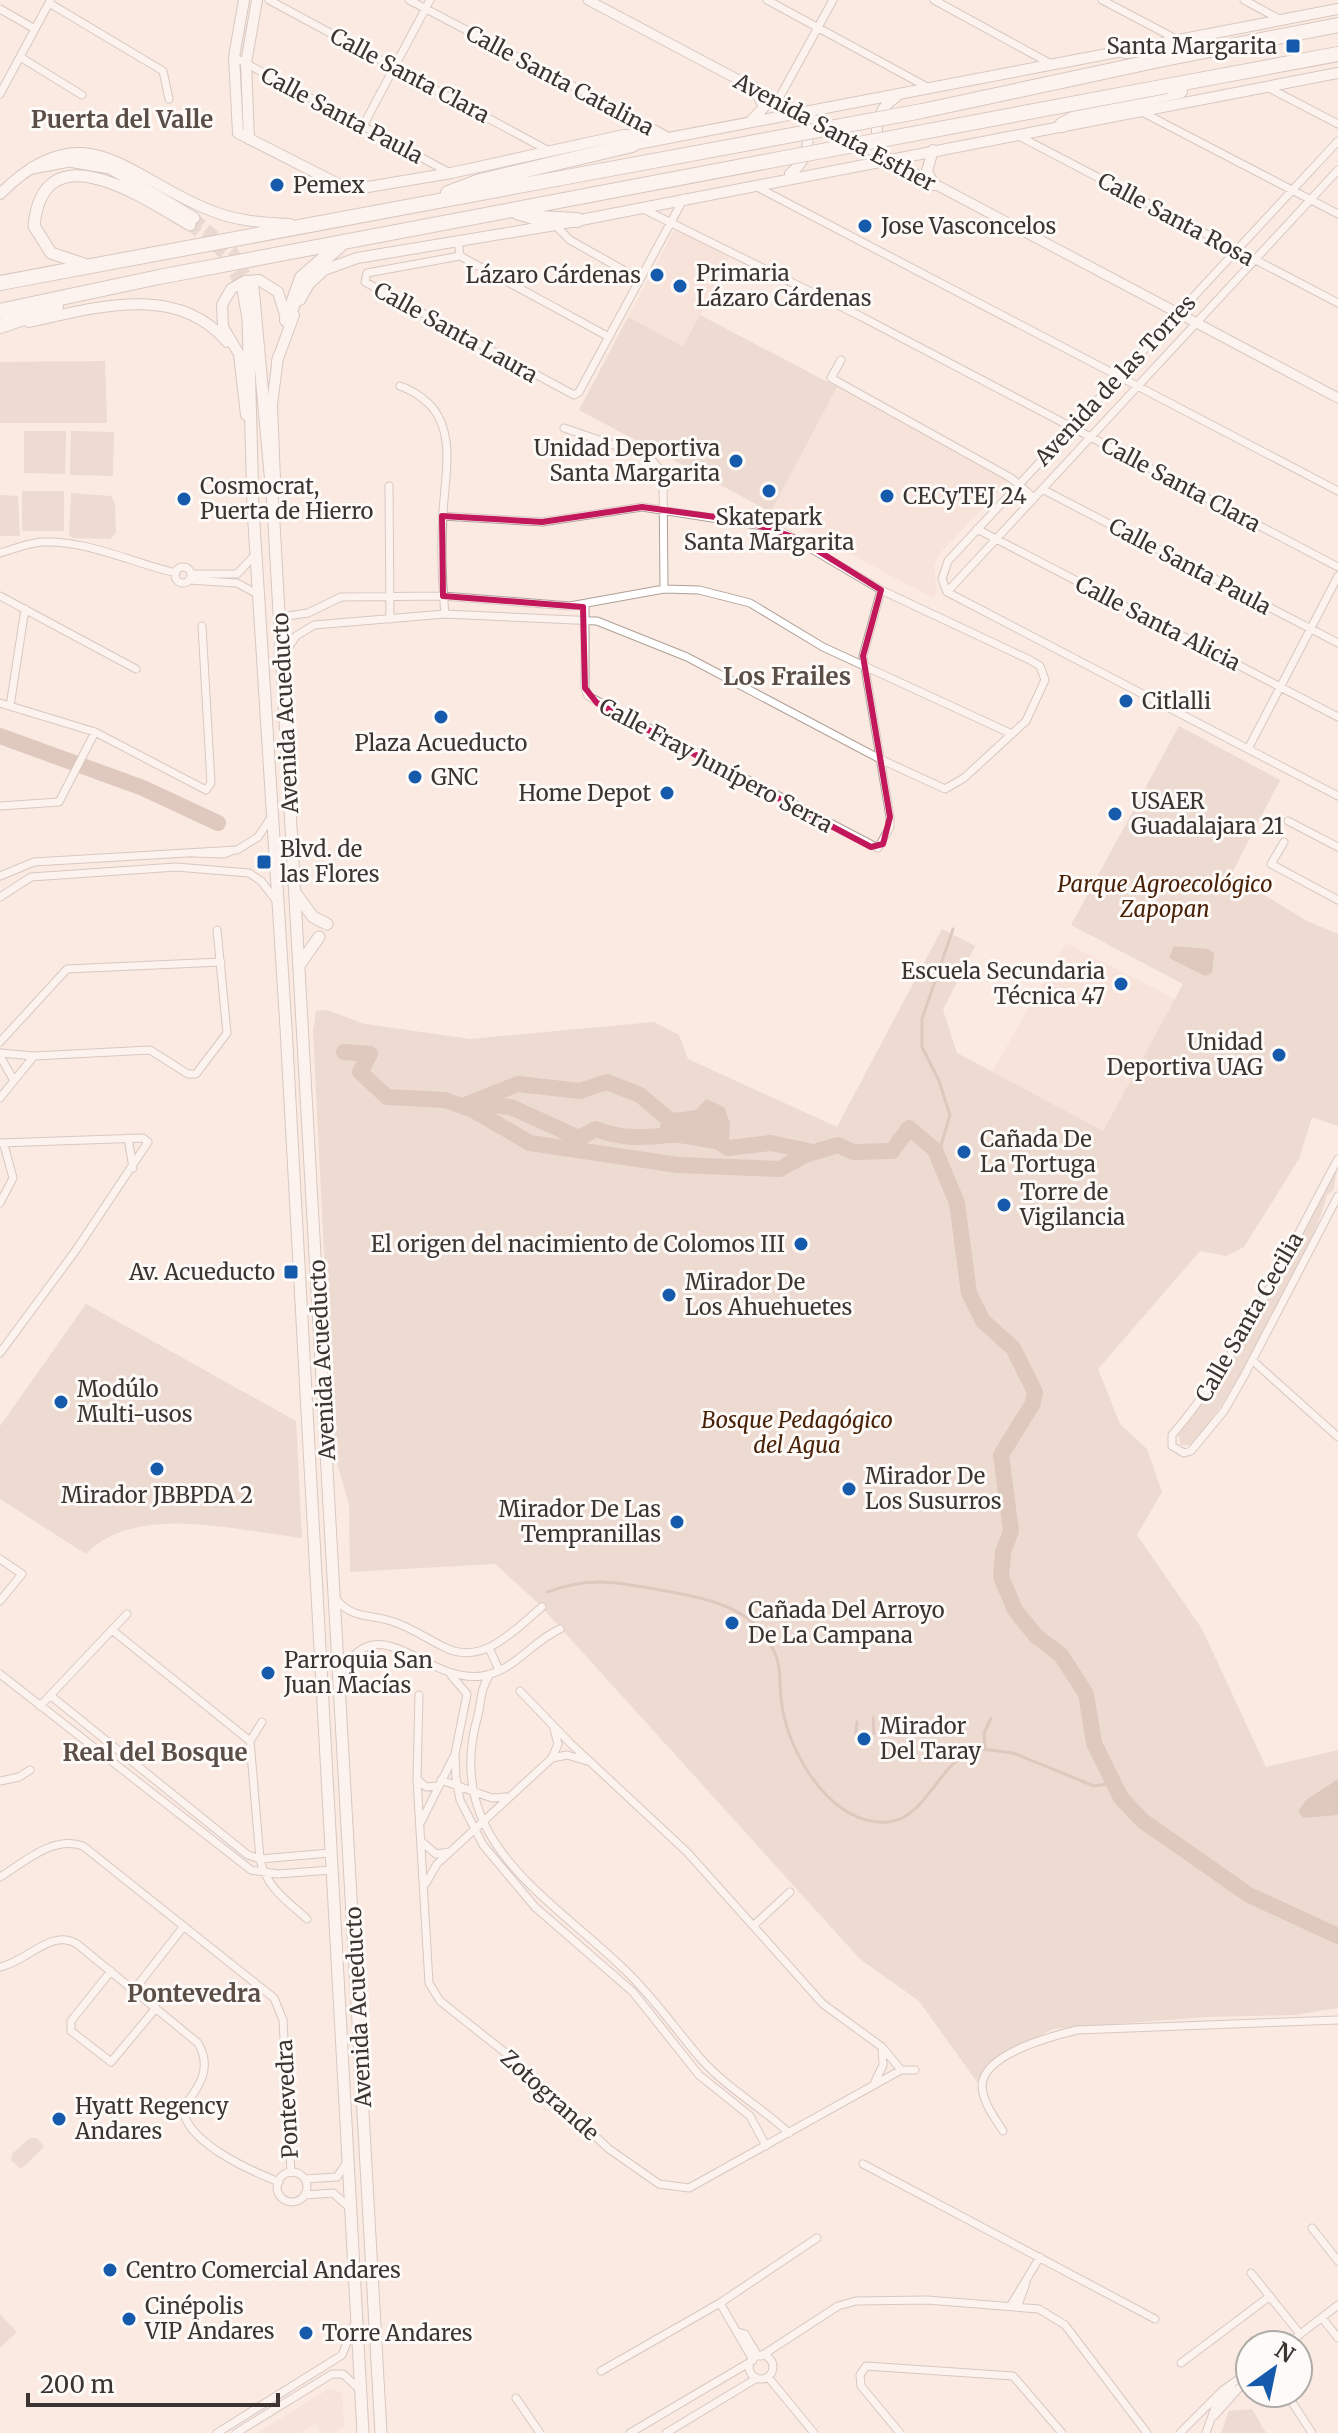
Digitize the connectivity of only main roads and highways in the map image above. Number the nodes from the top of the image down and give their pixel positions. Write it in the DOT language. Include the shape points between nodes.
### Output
graph roads {
  1 [pos="244,0"];
  2 [pos="257,0"];
  3 [pos="1338,9"];
  4 [pos="1338,25"];
  5 [pos="1261,38"];
  6 [pos="1125,51"];
  7 [pos="1338,54"];
  8 [pos="1338,73"];
  9 [pos="1222,77"];
  10 [pos="754,87"];
  11 [pos="898,95"];
  12 [pos="881,111"];
  13 [pos="800,113"];
  14 [pos="775,119"];
  15 [pos="748,124"];
  16 [pos="1062,125"];
  17 [pos="669,137"];
  18 [pos="249,139"];
  19 [pos="632,145"];
  20 [pos="933,150"];
  21 [pos="910,154"];
  22 [pos="887,158"];
  23 [pos="804,160"];
  24 [pos="32,168"];
  25 [pos="786,177"];
  26 [pos="934,185"];
  27 [pos="0,194"];
  28 [pos="422,204"];
  29 [pos="513,211"];
  30 [pos="577,220"];
  31 [pos="310,225"];
  32 [pos="342,243"];
  33 [pos="105,265"];
  34 [pos="0,283"];
  35 [pos="111,287"];
  36 [pos="0,311"];
  37 [pos="287,320"];
  38 [pos="0,327"];
  39 [pos="277,361"];
  40 [pos="243,376"];
  41 [pos="252,447"];
  42 [pos="273,506"];
  43 [pos="295,891"];
  44 [pos="327,924"];
  45 [pos="319,937"];
  46 [pos="299,965"];
  47 [pos="303,1347"];
  48 [pos="322,1347"];
  49 [pos="363,2433"];
  50 [pos="381,2433"];
  1 -- 18 [label="main road" via="234,57 238,133"];
  2 -- 18 [label="main road" via="246,63"];
  3 -- 6 [label="main road"];
  4 -- 5 [label="highway"];
  5 -- 6 [label="highway"];
  5 -- 28 [label="highway, bridge" via="922,111"];
  6 -- 11 [label="main road"];
  7 -- 9 [label="highway"];
  8 -- 16 [label="main road"];
  9 -- 16 [label="highway" via="1084,113"];
  9 -- 29 [label="highway, bridge"];
  10 -- 15 [label="main road" via="764,107"];
  11 -- 12 [label="main road"];
  11 -- 13 [label="main road"];
  12 -- 21 [label="main road" via="885,137"];
  12 -- 22 [label="main road" via="876,133"];
  13 -- 14 [label="main road"];
  13 -- 23 [label="main road" via="809,138"];
  14 -- 15 [label="main road"];
  14 -- 23 [label="main road" via="784,119 797,132"];
  15 -- 17 [label="main road"];
  16 -- 20 [label="main road"];
  17 -- 18 [label="main road" via="624,135 355,190 335,185"];
  17 -- 19 [label="main road"];
  19 -- 28 [label="highway" via="480,181"];
  20 -- 21 [label="main road"];
  20 -- 26 [label="main road" via="927,171"];
  21 -- 22 [label="main road"];
  22 -- 25 [label="main road"];
  23 -- 25 [label="main road"];
  24 -- 27 [label="main road"];
  24 -- 31 [label="main road" via="60,155 96,154 228,216"];
  24 -- 33 [label="main road" via="69,161 110,168 192,222 105,180 82,175 60,179 38,202 37,236 62,259"];
  25 -- 30 [label="main road"];
  28 -- 31 [label="highway"];
  29 -- 30 [label="highway"];
  29 -- 32 [label="highway"];
  30 -- 39 [label="main road" via="346,260 324,270 303,293"];
  31 -- 33 [label="highway"];
  32 -- 35 [label="highway"];
  32 -- 37 [label="highway" via="305,274"];
  33 -- 34 [label="highway"];
  35 -- 36 [label="highway"];
  35 -- 38 [label="highway"];
  37 -- 39 [label="main road"];
  37 -- 40 [label="main road" via="282,297 266,283 245,281 227,293 221,319 237,348"];
  38 -- 40 [label="main road" via="115,306 176,307 216,330"];
  39 -- 42 [label="main road"];
  40 -- 41 [label="main road"];
  41 -- 42 [label="main road, Avenida Acueducto" via="248,289"];
  41 -- 47 [label="main road, Avenida Acueducto"];
  42 -- 43 [label="main road, Avenida Acueducto"];
  43 -- 44 [label="main road" via="305,910"];
  43 -- 46 [label="main road, Avenida Acueducto"];
  45 -- 46 [label="main road"];
  46 -- 48 [label="main road, Avenida Acueducto"];
  47 -- 48 [label="main road"];
  47 -- 49 [label="main road, Avenida Acueducto"];
  48 -- 50 [label="main road, Avenida Acueducto"];
}
